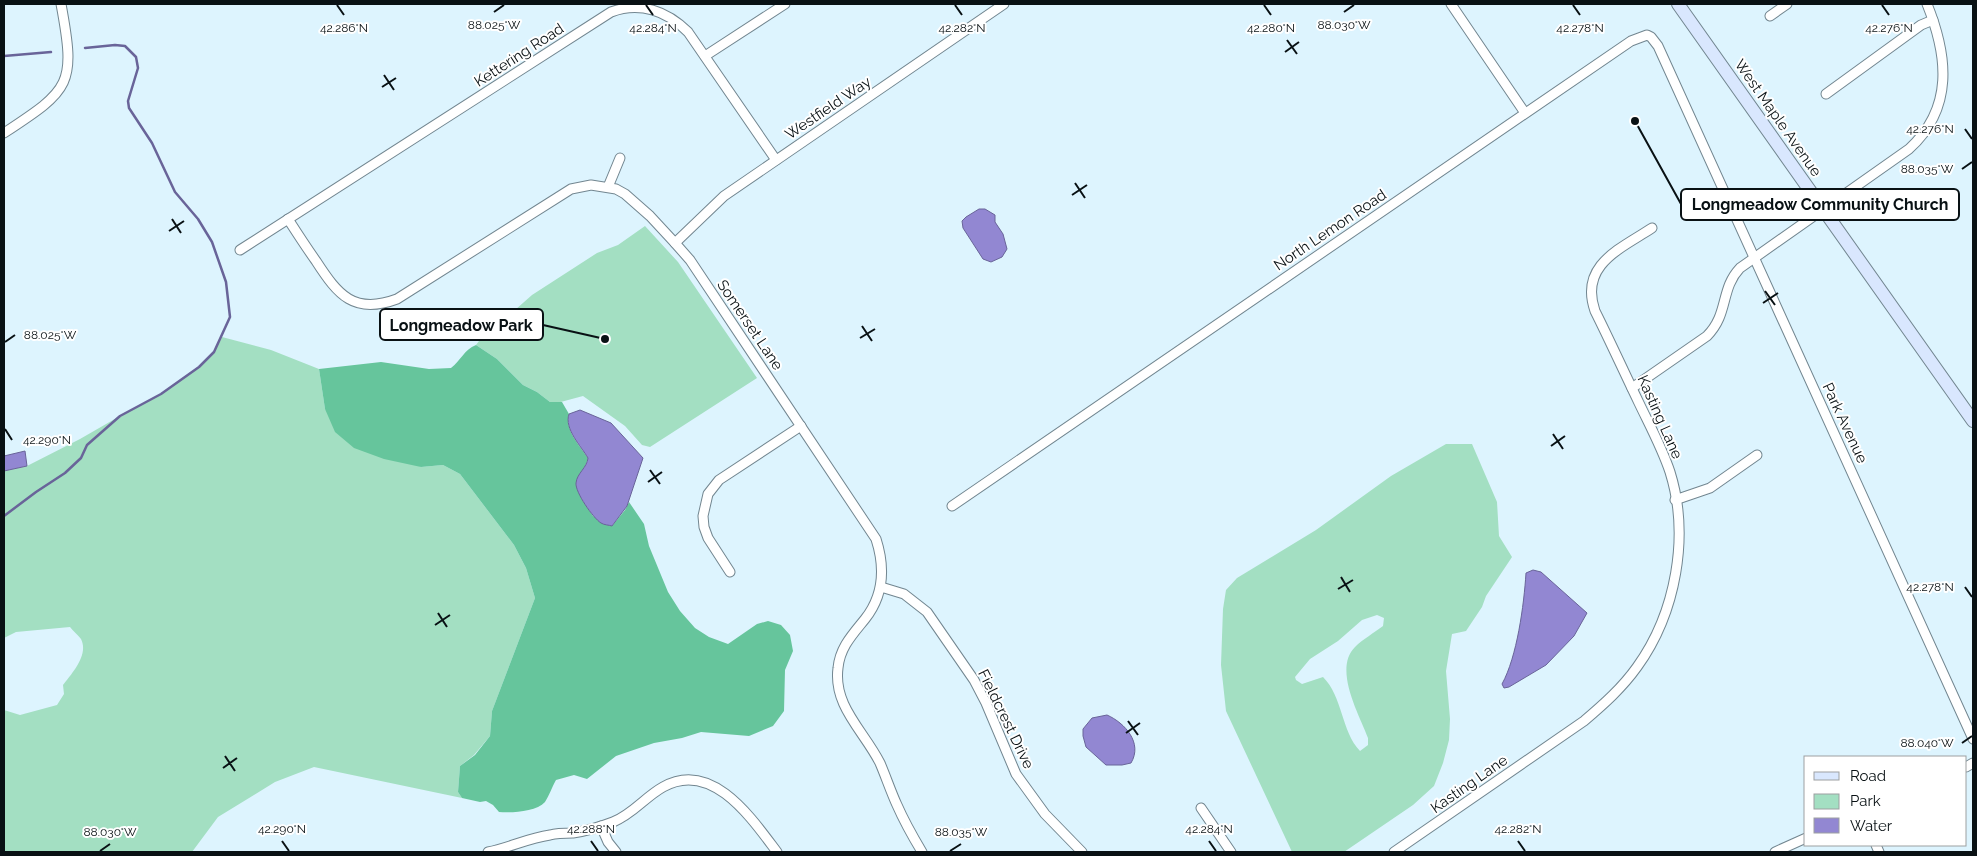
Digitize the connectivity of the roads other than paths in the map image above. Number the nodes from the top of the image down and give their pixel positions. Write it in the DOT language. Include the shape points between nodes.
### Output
graph roads {
  1 [pos="61,4"];
  2 [pos="785,4"];
  3 [pos="1004,4"];
  4 [pos="1451,4"];
  5 [pos="1678,4"];
  6 [pos="1787,4"];
  7 [pos="1927,4"];
  8 [pos="1770,16"];
  9 [pos="1934,20"];
  10 [pos="705,56"];
  11 [pos="1826,94"];
  12 [pos="1525,113"];
  13 [pos="1692,118"];
  14 [pos="4,133"];
  15 [pos="620,158"];
  16 [pos="776,160"];
  17 [pos="608,186"];
  18 [pos="1823,209"];
  19 [pos="288,219"];
  20 [pos="1652,228"];
  21 [pos="675,243"];
  22 [pos="240,250"];
  23 [pos="1755,257"];
  24 [pos="1632,388"];
  25 [pos="1973,421"];
  26 [pos="801,426"];
  27 [pos="1757,455"];
  28 [pos="1676,500"];
  29 [pos="952,506"];
  30 [pos="730,572"];
  31 [pos="881,587"];
  32 [pos="1973,739"];
  33 [pos="1201,808"];
  34 [pos="602,826"];
  35 [pos="1804,839"];
  36 [pos="509,850"];
  37 [pos="488,852"];
  38 [pos="616,852"];
  39 [pos="777,852"];
  40 [pos="922,852"];
  41 [pos="1082,852"];
  42 [pos="1231,852"];
  43 [pos="1394,852"];
  44 [pos="1775,852"];
  1 -- 14 [label="street" via="69,54 66,80 51,100"];
  2 -- 10 [label="street"];
  3 -- 16 [label="street, Westfield Way"];
  4 -- 12 [label="street"];
  5 -- 18 [label="main road, West Maple Avenue"];
  6 -- 8 [label="street"];
  7 -- 9 [label="street"];
  9 -- 11 [label="street"];
  9 -- 18 [label="street" via="1943,71 1941,98 1934,119 1908,149"];
  10 -- 16 [label="street, Kettering Road"];
  10 -- 19 [label="street, Kettering Road" via="680,24 659,11 638,7 611,12"];
  12 -- 13 [label="street, North Lemon Road" via="1631,41 1647,35 1658,46"];
  12 -- 29 [label="street, North Lemon Road"];
  13 -- 23 [label="street, Park Avenue"];
  15 -- 17 [label="street"];
  16 -- 21 [label="street, Westfield Way" via="724,196"];
  17 -- 19 [label="street" via="571,189 397,299 373,306 355,302 336,290"];
  17 -- 21 [label="street, Somerset Lane" via="625,194"];
  18 -- 23 [label="street"];
  18 -- 25 [label="main road, West Maple Avenue"];
  19 -- 22 [label="street, Kettering Road"];
  20 -- 24 [label="street, Kasting Lane" via="1604,261 1593,276 1591,285 1595,311"];
  21 -- 26 [label="street, Somerset Lane" via="690,260"];
  23 -- 24 [label="street" via="1734,274 1716,327"];
  23 -- 32 [label="street, Park Avenue"];
  24 -- 28 [label="street, Kasting Lane" via="1662,449"];
  26 -- 30 [label="street" via="719,480 708,494 704,527"];
  26 -- 31 [label="street, Somerset Lane" via="876,539 882,563"];
  27 -- 28 [label="street" via="1710,488"];
  28 -- 43 [label="street, Kasting Lane" via="1678,533 1674,580 1653,640 1625,682 1584,721"];
  31 -- 40 [label="street, Somerset Lane" via="866,617 842,651 837,683 846,710 880,763 897,806"];
  31 -- 41 [label="street, Fieldcrest Drive" via="904,594 927,612 974,680 1016,774 1045,814"];
  33 -- 42 [label="street"];
  34 -- 36 [label="street" via="530,839"];
  34 -- 38 [label="street"];
  34 -- 39 [label="street" via="629,814 663,787 682,781 702,782 720,789 735,801"];
  35 -- 44 [label="street"];
  36 -- 37 [label="street"];
}
